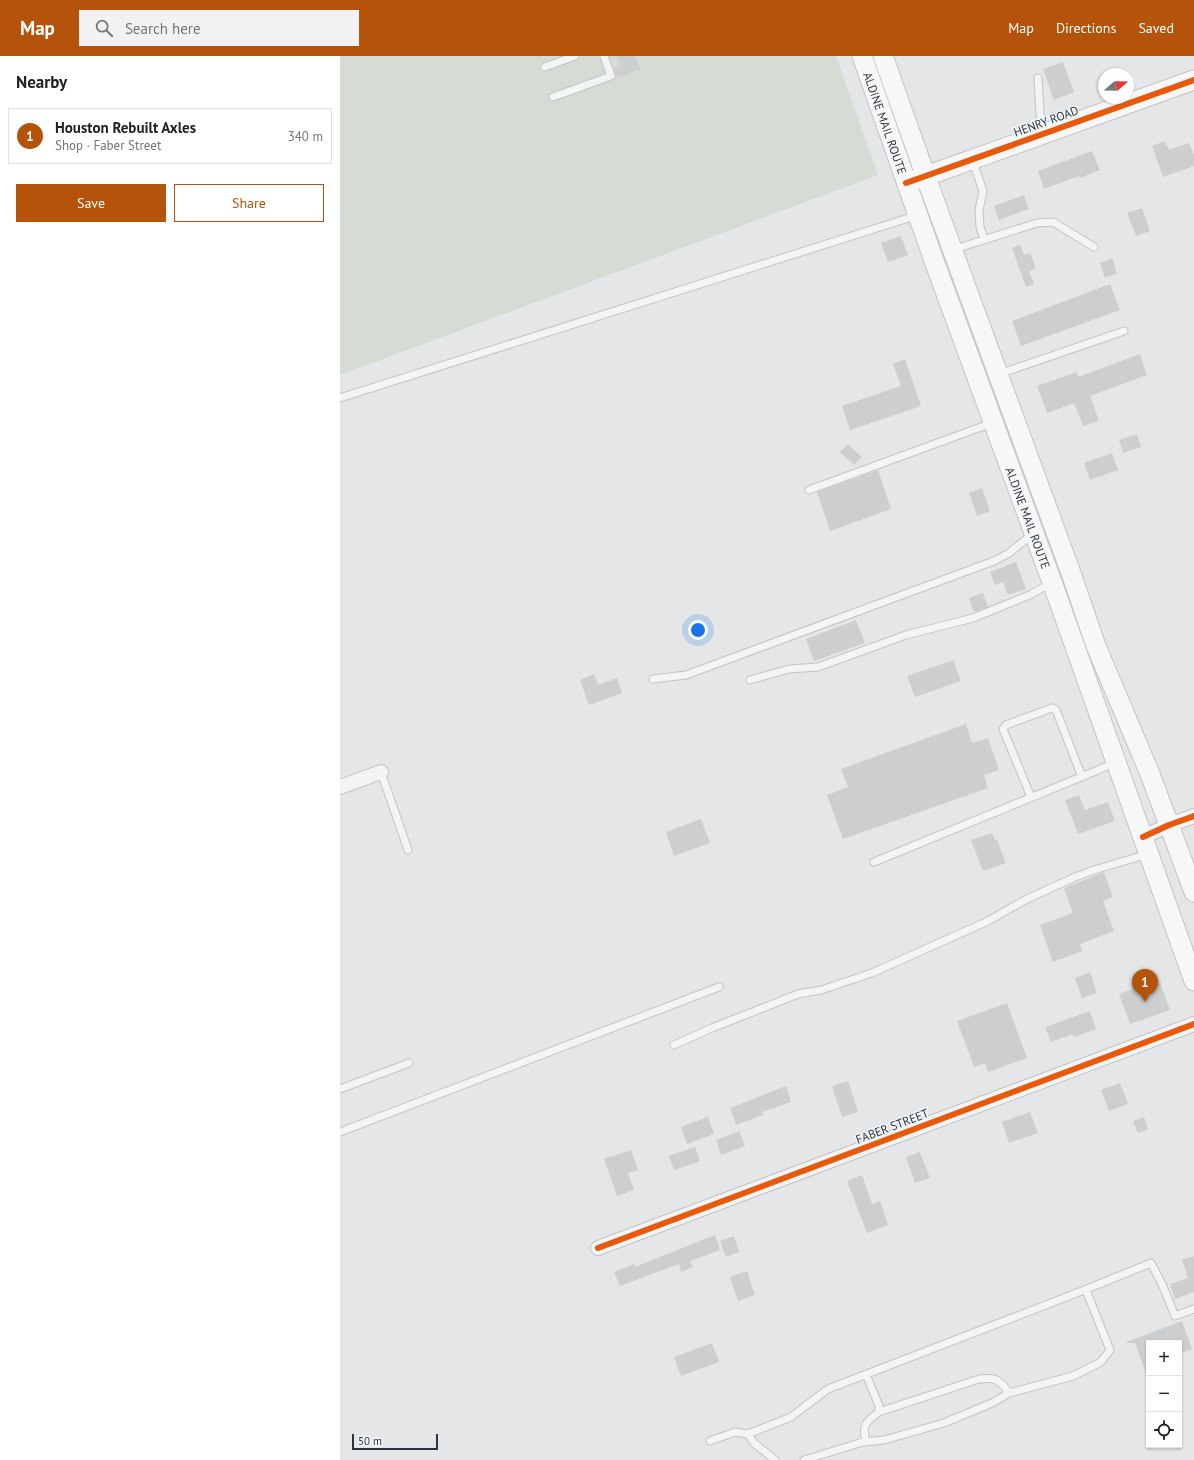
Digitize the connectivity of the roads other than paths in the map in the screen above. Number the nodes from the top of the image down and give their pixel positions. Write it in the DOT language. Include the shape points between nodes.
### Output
graph roads {
  1 [pos="575,56"];
  2 [pos="604,56"];
  3 [pos="862,56"];
  4 [pos="884,56"];
  5 [pos="545,67"];
  6 [pos="1038,78"];
  7 [pos="1194,80"];
  8 [pos="553,97"];
  9 [pos="1044,134"];
  10 [pos="972,159"];
  11 [pos="926,176"];
  12 [pos="906,183"];
  13 [pos="918,215"];
  14 [pos="984,239"];
  15 [pos="1094,247"];
  16 [pos="952,250"];
  17 [pos="1124,331"];
  18 [pos="997,375"];
  19 [pos="979,383"];
  20 [pos="340,398"];
  21 [pos="994,422"];
  22 [pos="809,490"];
  23 [pos="1034,533"];
  24 [pos="1071,573"];
  25 [pos="1052,582"];
  26 [pos="653,679"];
  27 [pos="750,680"];
  28 [pos="1140,751"];
  29 [pos="1116,762"];
  30 [pos="381,772"];
  31 [pos="1082,777"];
  32 [pos="340,787"];
  33 [pos="1031,798"];
  34 [pos="1194,816"];
  35 [pos="1169,825"];
  36 [pos="1146,845"];
  37 [pos="408,850"];
  38 [pos="874,862"];
  39 [pos="1194,892"];
  40 [pos="1194,981"];
  41 [pos="719,987"];
  42 [pos="1194,1024"];
  43 [pos="674,1045"];
  44 [pos="409,1063"];
  45 [pos="340,1090"];
  46 [pos="340,1132"];
  47 [pos="598,1248"];
  48 [pos="1086,1290"];
  49 [pos="1194,1309"];
  50 [pos="866,1374"];
  51 [pos="1009,1393"];
  52 [pos="879,1412"];
  53 [pos="748,1434"];
  54 [pos="710,1441"];
  55 [pos="866,1442"];
  56 [pos="775,1460"];
  57 [pos="804,1460"];
  1 -- 5 [label="lane"];
  2 -- 8 [label="lane" via="611,76"];
  3 -- 12 [label="main road, ALDINE MAIL ROUTE"];
  4 -- 11 [label="main road, ALDINE MAIL ROUTE"];
  6 -- 9 [label="lane"];
  7 -- 9 [label="main road, HENRY ROAD"];
  9 -- 10 [label="main road, HENRY ROAD"];
  10 -- 11 [label="main road, HENRY ROAD"];
  10 -- 14 [label="lane" via="983,190 979,210"];
  11 -- 12 [label="main road, HENRY ROAD"];
  11 -- 16 [label="main road, ALDINE MAIL ROUTE"];
  12 -- 13 [label="main road, ALDINE MAIL ROUTE"];
  13 -- 19 [label="main road, ALDINE MAIL ROUTE"];
  13 -- 20 [label="lane"];
  14 -- 15 [label="lane" via="1037,223 1053,222"];
  14 -- 16 [label="lane"];
  16 -- 18 [label="main road, ALDINE MAIL ROUTE"];
  17 -- 18 [label="lane"];
  18 -- 19 [label="main road"];
  18 -- 24 [label="main road, ALDINE MAIL ROUTE"];
  19 -- 21 [label="main road, ALDINE MAIL ROUTE"];
  21 -- 22 [label="lane"];
  21 -- 23 [label="main road, ALDINE MAIL ROUTE"];
  23 -- 25 [label="main road, ALDINE MAIL ROUTE"];
  23 -- 26 [label="lane" via="994,562 686,675"];
  24 -- 25 [label="main road"];
  24 -- 28 [label="main road, ALDINE MAIL ROUTE" via="1096,646"];
  25 -- 27 [label="lane" via="1032,594 973,618 906,635 818,667 789,669"];
  25 -- 29 [label="main road, ALDINE MAIL ROUTE"];
  28 -- 29 [label="main road"];
  28 -- 35 [label="main road, ALDINE MAIL ROUTE"];
  29 -- 31 [label="lane"];
  29 -- 36 [label="main road, ALDINE MAIL ROUTE"];
  30 -- 32 [label="street"];
  30 -- 37 [label="lane"];
  31 -- 33 [label="lane"];
  31 -- 33 [label="lane" via="1056,710 1052,708 1006,726 1003,729"];
  33 -- 38 [label="lane"];
  34 -- 35 [label="street"];
  35 -- 36 [label="street"];
  35 -- 39 [label="main road, ALDINE MAIL ROUTE"];
  36 -- 40 [label="main road, ALDINE MAIL ROUTE"];
  36 -- 43 [label="lane" via="872,973 822,990 798,994"];
  41 -- 46 [label="lane"];
  42 -- 47 [label="street, FABER STREET"];
  44 -- 45 [label="lane"];
  48 -- 49 [label="lane" via="1151,1263 1175,1316"];
  48 -- 50 [label="lane"];
  48 -- 51 [label="lane" via="1110,1350 1101,1362 1073,1376"];
  50 -- 52 [label="lane"];
  50 -- 53 [label="lane" via="828,1389 791,1417"];
  51 -- 52 [label="lane" via="1001,1381 992,1378 979,1379"];
  51 -- 55 [label="lane" via="944,1423 884,1440"];
  52 -- 55 [label="lane" via="867,1421 863,1430"];
  53 -- 54 [label="lane" via="735,1432"];
  53 -- 56 [label="lane" via="754,1443"];
  55 -- 57 [label="lane"];
}
